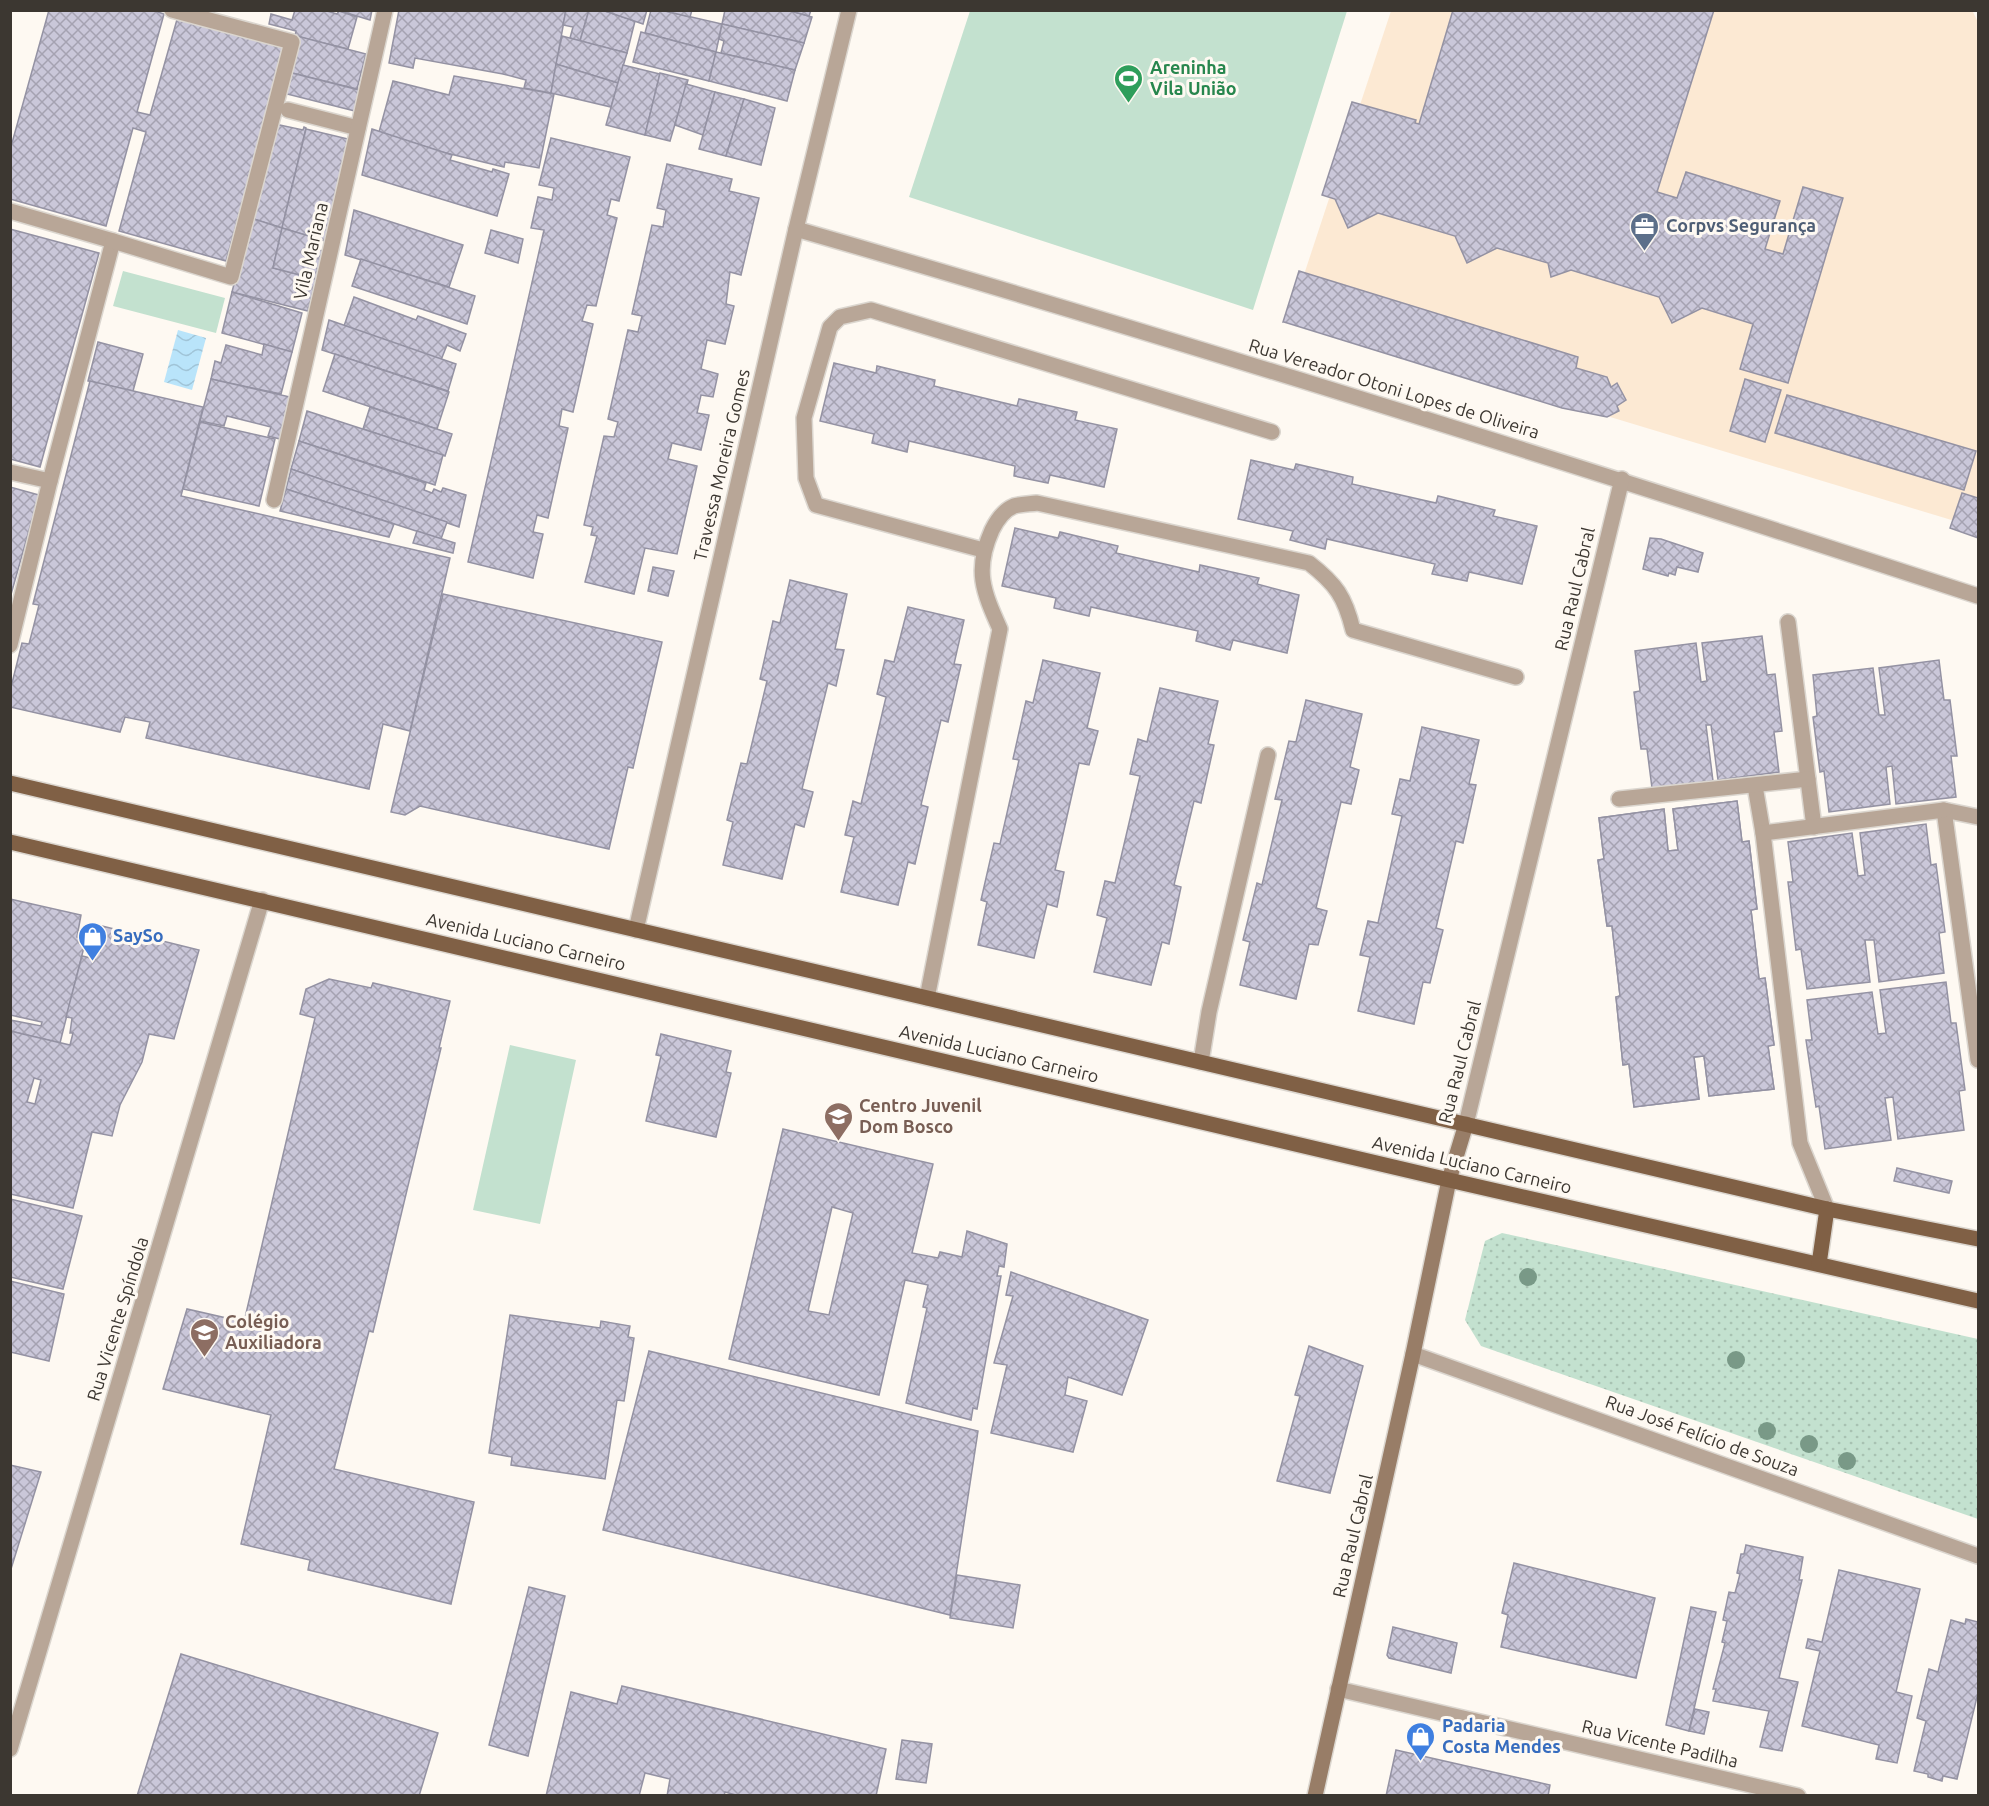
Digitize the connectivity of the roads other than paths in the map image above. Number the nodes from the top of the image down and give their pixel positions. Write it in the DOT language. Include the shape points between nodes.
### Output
graph roads {
  1 [pos="172,10"];
  2 [pos="385,10"];
  3 [pos="849,10"];
  4 [pos="288,110"];
  5 [pos="358,128"];
  6 [pos="10,211"];
  7 [pos="796,229"];
  8 [pos="113,242"];
  9 [pos="1272,432"];
  10 [pos="10,472"];
  11 [pos="1622,479"];
  12 [pos="50,481"];
  13 [pos="274,500"];
  14 [pos="983,550"];
  15 [pos="1978,596"];
  16 [pos="1788,621"];
  17 [pos="10,645"];
  18 [pos="1516,677"];
  19 [pos="1268,755"];
  20 [pos="1808,779"];
  21 [pos="10,783"];
  22 [pos="1755,786"];
  23 [pos="1619,799"];
  24 [pos="1944,810"];
  25 [pos="1978,817"];
  26 [pos="1814,826"];
  27 [pos="1762,833"];
  28 [pos="10,842"];
  29 [pos="262,900"];
  30 [pos="636,930"];
  31 [pos="927,998"];
  32 [pos="1978,1060"];
  33 [pos="1201,1062"];
  34 [pos="1466,1124"];
  35 [pos="1449,1180"];
  36 [pos="1827,1209"];
  37 [pos="1978,1239"];
  38 [pos="1819,1264"];
  39 [pos="1978,1301"];
  40 [pos="1413,1354"];
  41 [pos="1978,1556"];
  42 [pos="1338,1689"];
  43 [pos="10,1749"];
  44 [pos="1315,1796"];
  45 [pos="1798,1796"];
  1 -- 8 [label="street" via="292,42 231,277"];
  2 -- 5 [label="street, Vila Mariana"];
  3 -- 7 [label="street, Travessa Moreira Gomes"];
  4 -- 5 [label="street"];
  5 -- 13 [label="street, Vila Mariana"];
  6 -- 8 [label="street"];
  7 -- 11 [label="street, Rua Vereador Otoni Lopes de Oliveira"];
  7 -- 30 [label="street, Travessa Moreira Gomes"];
  8 -- 12 [label="street"];
  9 -- 14 [label="street" via="871,310 840,317 830,327 804,418 806,478 816,505"];
  10 -- 12 [label="street"];
  11 -- 15 [label="street, Rua Vereador Otoni Lopes de Oliveira"];
  11 -- 34 [label="street, Rua Raul Cabral"];
  12 -- 17 [label="street"];
  14 -- 18 [label="street" via="996,522 1012,507 1037,503 1309,563 1330,579 1348,608 1353,630"];
  14 -- 31 [label="street" via="981,575 1000,629"];
  16 -- 20 [label="street"];
  19 -- 33 [label="street"];
  20 -- 22 [label="street"];
  20 -- 26 [label="street"];
  21 -- 30 [label="main road, Avenida Luciano Carneiro"];
  22 -- 23 [label="street"];
  22 -- 27 [label="street"];
  24 -- 25 [label="street"];
  24 -- 26 [label="street"];
  24 -- 32 [label="street"];
  26 -- 27 [label="street"];
  27 -- 36 [label="street" via="1800,1143"];
  28 -- 29 [label="main road, Avenida Luciano Carneiro"];
  29 -- 35 [label="main road, Avenida Luciano Carneiro"];
  29 -- 43 [label="street, Rua Vicente Spíndola"];
  30 -- 31 [label="main road, Avenida Luciano Carneiro"];
  31 -- 33 [label="main road, Avenida Luciano Carneiro"];
  33 -- 34 [label="main road, Avenida Luciano Carneiro"];
  34 -- 35 [label="main road, Rua Raul Cabral"];
  34 -- 36 [label="main road, Avenida Luciano Carneiro"];
  35 -- 38 [label="main road, Avenida Luciano Carneiro"];
  35 -- 40 [label="main road, Rua Raul Cabral"];
  36 -- 37 [label="main road, Avenida Luciano Carneiro"];
  36 -- 38 [label="main road"];
  38 -- 39 [label="main road, Avenida Luciano Carneiro"];
  40 -- 41 [label="street, Rua José Felício de Souza"];
  40 -- 42 [label="main road, Rua Raul Cabral"];
  42 -- 44 [label="main road, Rua Raul Cabral"];
  42 -- 45 [label="street, Rua Vicente Padilha"];
}
